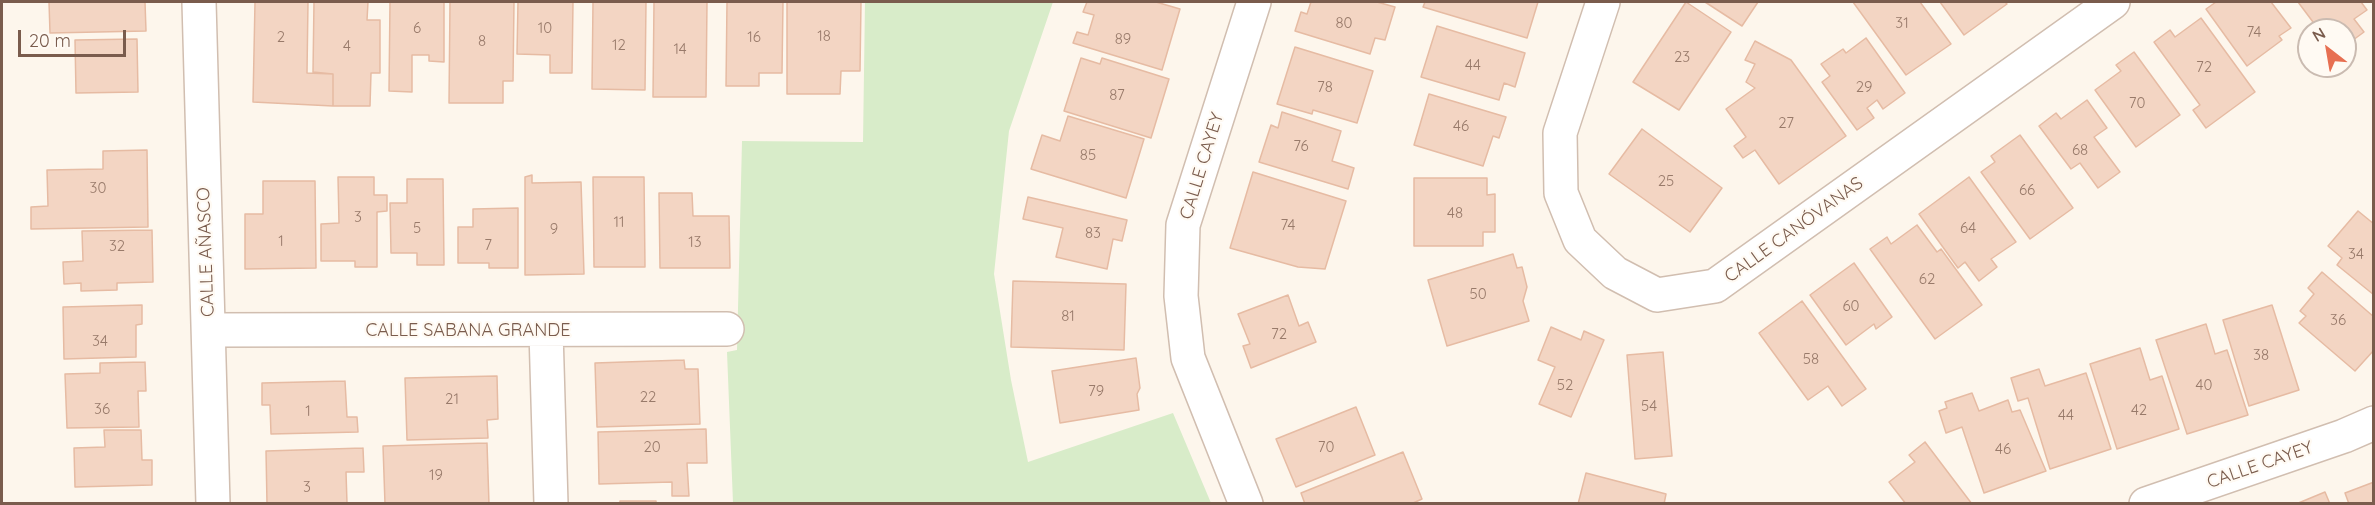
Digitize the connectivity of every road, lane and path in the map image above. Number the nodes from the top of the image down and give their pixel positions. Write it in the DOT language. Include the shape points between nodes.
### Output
graph roads {
  1 [pos="199,2"];
  2 [pos="1254,2"];
  3 [pos="1603,2"];
  4 [pos="2113,2"];
  5 [pos="727,329"];
  6 [pos="209,330"];
  7 [pos="546,331"];
  8 [pos="2373,423"];
  9 [pos="213,504"];
  10 [pos="550,504"];
  11 [pos="1246,504"];
  12 [pos="2146,504"];
  1 -- 6 [label="street, CALLE AÑASCO"];
  2 -- 11 [label="street, CALLE CAYEY" via="1183,225 1181,297 1188,358"];
  3 -- 4 [label="street, CALLE CANÓVANAS" via="1560,133 1561,193 1580,240 1615,273 1657,295 1715,286"];
  5 -- 7 [label="street, CALLE SABANA GRANDE"];
  6 -- 7 [label="street, CALLE SABANA GRANDE"];
  6 -- 9 [label="street, CALLE AÑASCO"];
  7 -- 10 [label="street"];
  8 -- 12 [label="street, CALLE CAYEY"];
}
